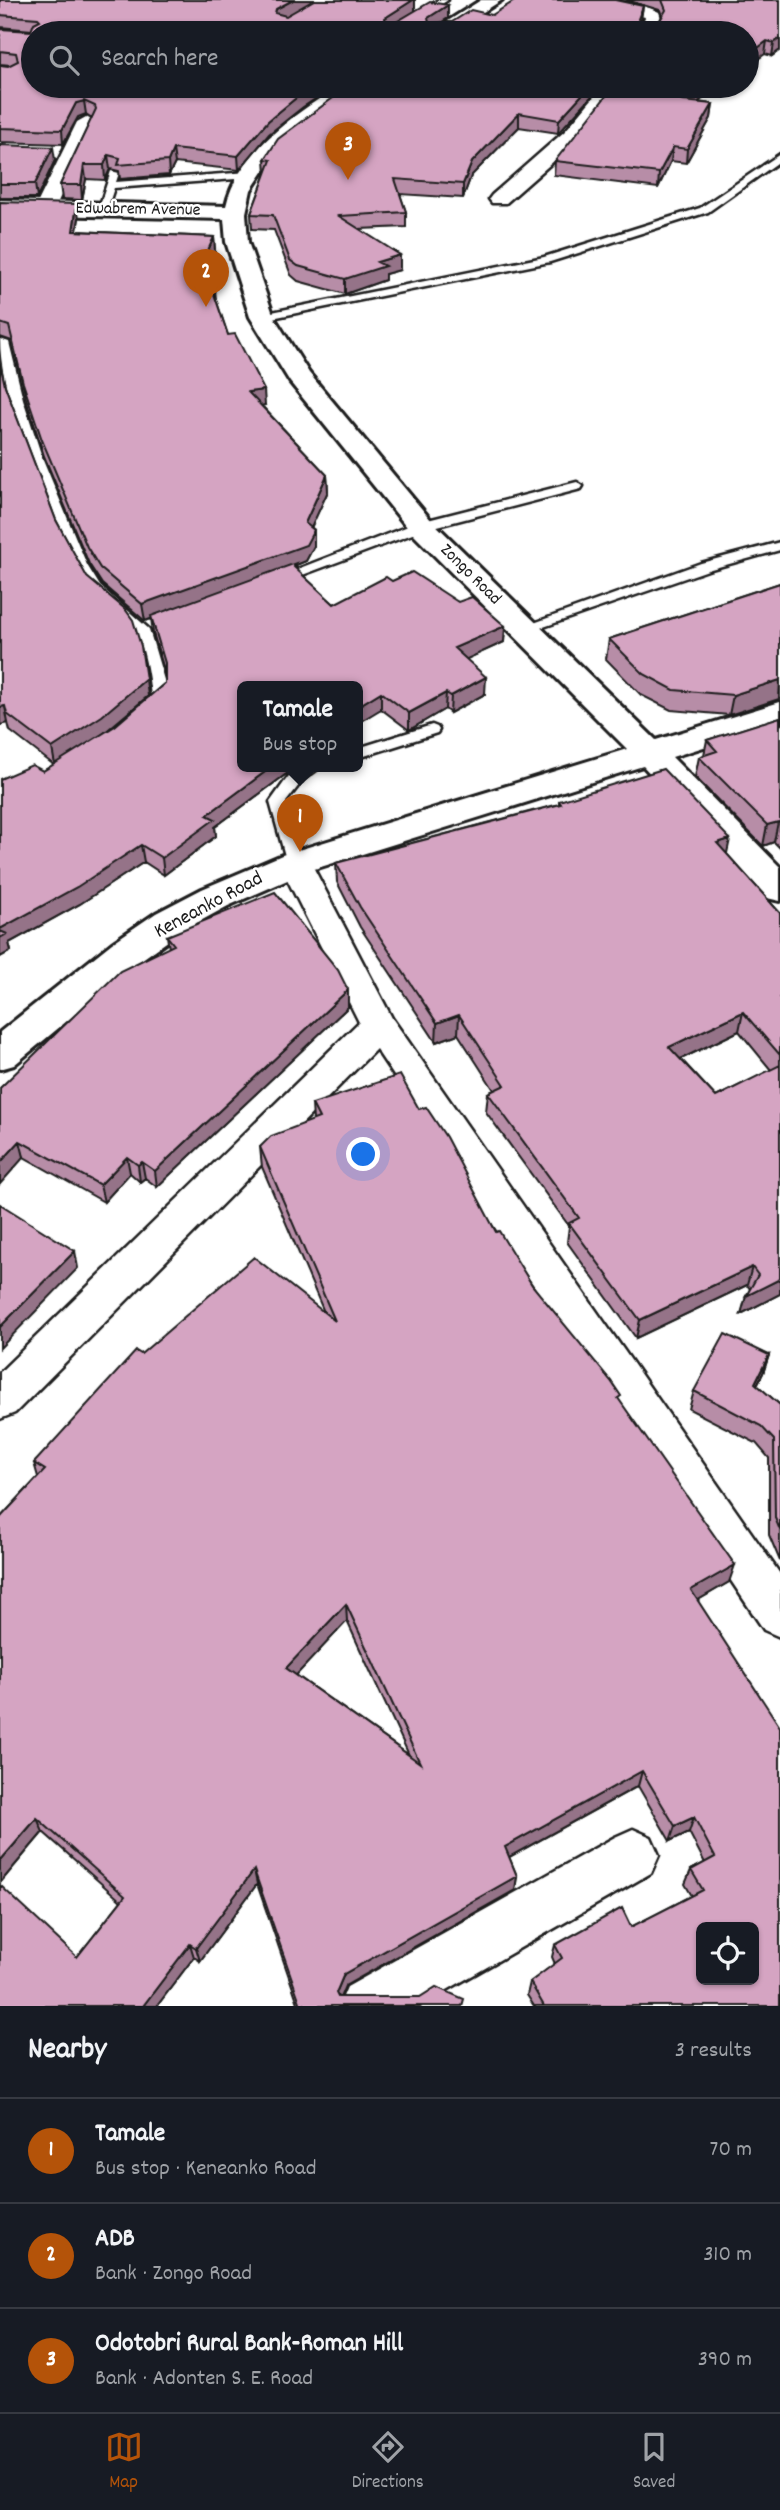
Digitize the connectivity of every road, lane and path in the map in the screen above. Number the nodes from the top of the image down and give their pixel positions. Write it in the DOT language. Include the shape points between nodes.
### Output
graph roads {
  1 [pos="444,0"];
  2 [pos="494,0"];
  3 [pos="590,0"];
  4 [pos="410,21"];
  5 [pos="458,21"];
  6 [pos="654,21"];
  7 [pos="335,98"];
  8 [pos="602,98"];
  9 [pos="86,122"];
  10 [pos="47,152"];
  11 [pos="71,153"];
  12 [pos="780,157"];
  13 [pos="114,173"];
  14 [pos="249,175"];
  15 [pos="110,185"];
  16 [pos="499,199"];
  17 [pos="0,207"];
  18 [pos="45,208"];
  19 [pos="102,209"];
  20 [pos="235,213"];
  21 [pos="262,317"];
  22 [pos="3,342"];
  23 [pos="576,486"];
  24 [pos="421,526"];
  25 [pos="780,546"];
  26 [pos="256,587"];
  27 [pos="524,629"];
  28 [pos="780,712"];
  29 [pos="139,714"];
  30 [pos="432,730"];
  31 [pos="363,751"];
  32 [pos="649,752"];
  33 [pos="304,772"];
  34 [pos="295,863"];
  35 [pos="780,889"];
  36 [pos="378,1025"];
  37 [pos="0,1054"];
  38 [pos="0,1399"];
  39 [pos="780,1614"];
  40 [pos="633,1855"];
  41 [pos="366,2006"];
  1 -- 4 [label="lane"];
  2 -- 5 [label="street"];
  3 -- 6 [label="street" via="644,10"];
  7 -- 14 [label="street" via="270,147"];
  8 -- 16 [label="street" via="572,135"];
  9 -- 11 [label="street"];
  10 -- 11 [label="street"];
  11 -- 18 [label="street"];
  12 -- 21 [label="lane" via="704,210 547,260"];
  13 -- 15 [label="lane"];
  14 -- 15 [label="lane" via="150,187"];
  14 -- 20 [label="street"];
  15 -- 19 [label="lane"];
  17 -- 18 [label="street, Edwabrem Avenue"];
  18 -- 19 [label="street, Edwabrem Avenue"];
  19 -- 20 [label="street, Edwabrem Avenue"];
  20 -- 21 [label="street, Zongo Road" via="237,242"];
  21 -- 24 [label="street, Zongo Road" via="299,377"];
  22 -- 29 [label="lane" via="36,457 80,565 95,589 149,626 158,698"];
  23 -- 24 [label="lane"];
  24 -- 26 [label="lane"];
  24 -- 27 [label="street, Zongo Road"];
  25 -- 27 [label="lane" via="706,566"];
  27 -- 32 [label="street, Zongo Road"];
  28 -- 32 [label="street, Keneanko Road"];
  30 -- 31 [label="lane"];
  32 -- 34 [label="street, Keneanko Road"];
  32 -- 35 [label="street, Zongo Road"];
  33 -- 34 [label="lane" via="278,802"];
  34 -- 36 [label="street"];
  34 -- 37 [label="street, Keneanko Road" via="170,922 105,968"];
  36 -- 38 [label="street"];
  36 -- 39 [label="street"];
  40 -- 41 [label="street"];
}
